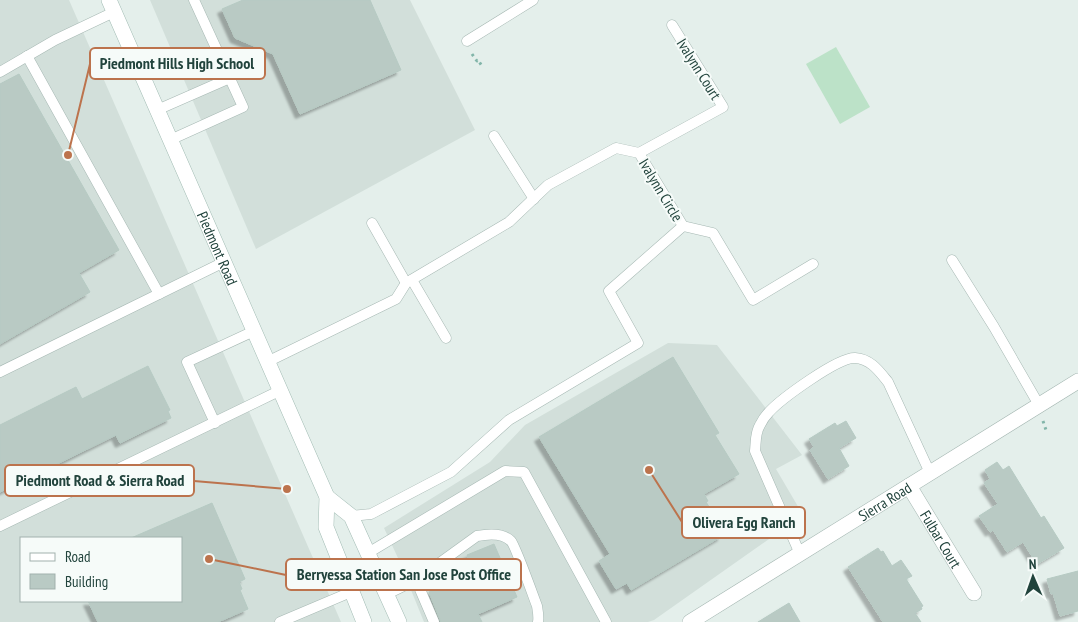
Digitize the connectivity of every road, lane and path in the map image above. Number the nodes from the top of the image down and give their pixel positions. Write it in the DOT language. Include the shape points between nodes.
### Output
graph roads {
  1 [pos="194,0"];
  2 [pos="533,0"];
  3 [pos="111,6"];
  4 [pos="672,25"];
  5 [pos="467,41"];
  6 [pos="472,54"];
  7 [pos="27,56"];
  8 [pos="482,66"];
  9 [pos="0,72"];
  10 [pos="230,78"];
  11 [pos="157,110"];
  12 [pos="494,136"];
  13 [pos="170,140"];
  14 [pos="639,153"];
  15 [pos="534,199"];
  16 [pos="372,224"];
  17 [pos="683,226"];
  18 [pos="952,260"];
  19 [pos="224,262"];
  20 [pos="813,264"];
  21 [pos="409,282"];
  22 [pos="160,294"];
  23 [pos="254,331"];
  24 [pos="446,338"];
  25 [pos="267,362"];
  26 [pos="0,372"];
  27 [pos="1078,380"];
  28 [pos="279,391"];
  29 [pos="1039,405"];
  30 [pos="215,422"];
  31 [pos="930,473"];
  32 [pos="909,486"];
  33 [pos="327,497"];
  34 [pos="351,516"];
  35 [pos="0,526"];
  36 [pos="368,553"];
  37 [pos="800,554"];
  38 [pos="416,580"];
  39 [pos="352,592"];
  40 [pos="974,593"];
  41 [pos="387,594"];
  42 [pos="362,621"];
  43 [pos="694,621"];
  44 [pos="280,622"];
  45 [pos="399,622"];
  46 [pos="434,622"];
  47 [pos="538,622"];
  48 [pos="606,622"];
  1 -- 10 [label="lane"];
  2 -- 5 [label="lane"];
  3 -- 7 [label="lane"];
  3 -- 11 [label="main road, Piedmont Road"];
  4 -- 14 [label="lane, Ivalynn Court" via="723,107"];
  6 -- 8 [label="path"];
  7 -- 9 [label="lane"];
  7 -- 22 [label="lane"];
  10 -- 11 [label="lane"];
  10 -- 13 [label="lane" via="243,107"];
  11 -- 13 [label="main road, Piedmont Road"];
  12 -- 15 [label="lane"];
  13 -- 19 [label="main road, Piedmont Road"];
  14 -- 15 [label="lane, Ivalynn Circle" via="616,148 548,185"];
  14 -- 17 [label="lane, Ivalynn Circle"];
  15 -- 21 [label="lane, Ivalynn Circle" via="510,222"];
  16 -- 21 [label="lane"];
  17 -- 20 [label="lane" via="714,233 753,300"];
  17 -- 34 [label="lane, Ivalynn Circle" via="609,291 638,343 509,420 451,472 371,514"];
  18 -- 29 [label="lane"];
  19 -- 22 [label="lane"];
  19 -- 23 [label="main road, Piedmont Road"];
  21 -- 24 [label="lane"];
  21 -- 25 [label="lane, Ivalynn Circle" via="396,299"];
  22 -- 26 [label="lane"];
  23 -- 25 [label="main road, Piedmont Road"];
  23 -- 30 [label="lane" via="187,362"];
  25 -- 28 [label="main road, Piedmont Road"];
  27 -- 29 [label="main road, Sierra Road"];
  28 -- 30 [label="lane"];
  28 -- 33 [label="main road, Piedmont Road"];
  29 -- 31 [label="main road, Sierra Road"];
  30 -- 35 [label="lane"];
  31 -- 32 [label="main road, Sierra Road"];
  31 -- 37 [label="lane" via="888,382 871,362 854,358 833,365 768,412 756,436 755,451"];
  32 -- 37 [label="main road, Sierra Road"];
  32 -- 40 [label="main road, Fulbar Court"];
  33 -- 34 [label="main road, Piedmont Road"];
  33 -- 39 [label="main road, Piedmont Road" via="326,527"];
  34 -- 36 [label="main road, Piedmont Road"];
  36 -- 41 [label="main road, Piedmont Road"];
  36 -- 48 [label="lane" via="505,471 524,472"];
  37 -- 43 [label="main road, Sierra Road"];
  38 -- 41 [label="lane"];
  38 -- 46 [label="lane"];
  38 -- 47 [label="lane" via="477,536 488,533 503,536 512,541 534,597"];
  39 -- 42 [label="main road, Piedmont Road"];
  39 -- 44 [label="lane"];
  41 -- 45 [label="main road, Piedmont Road"];
}
